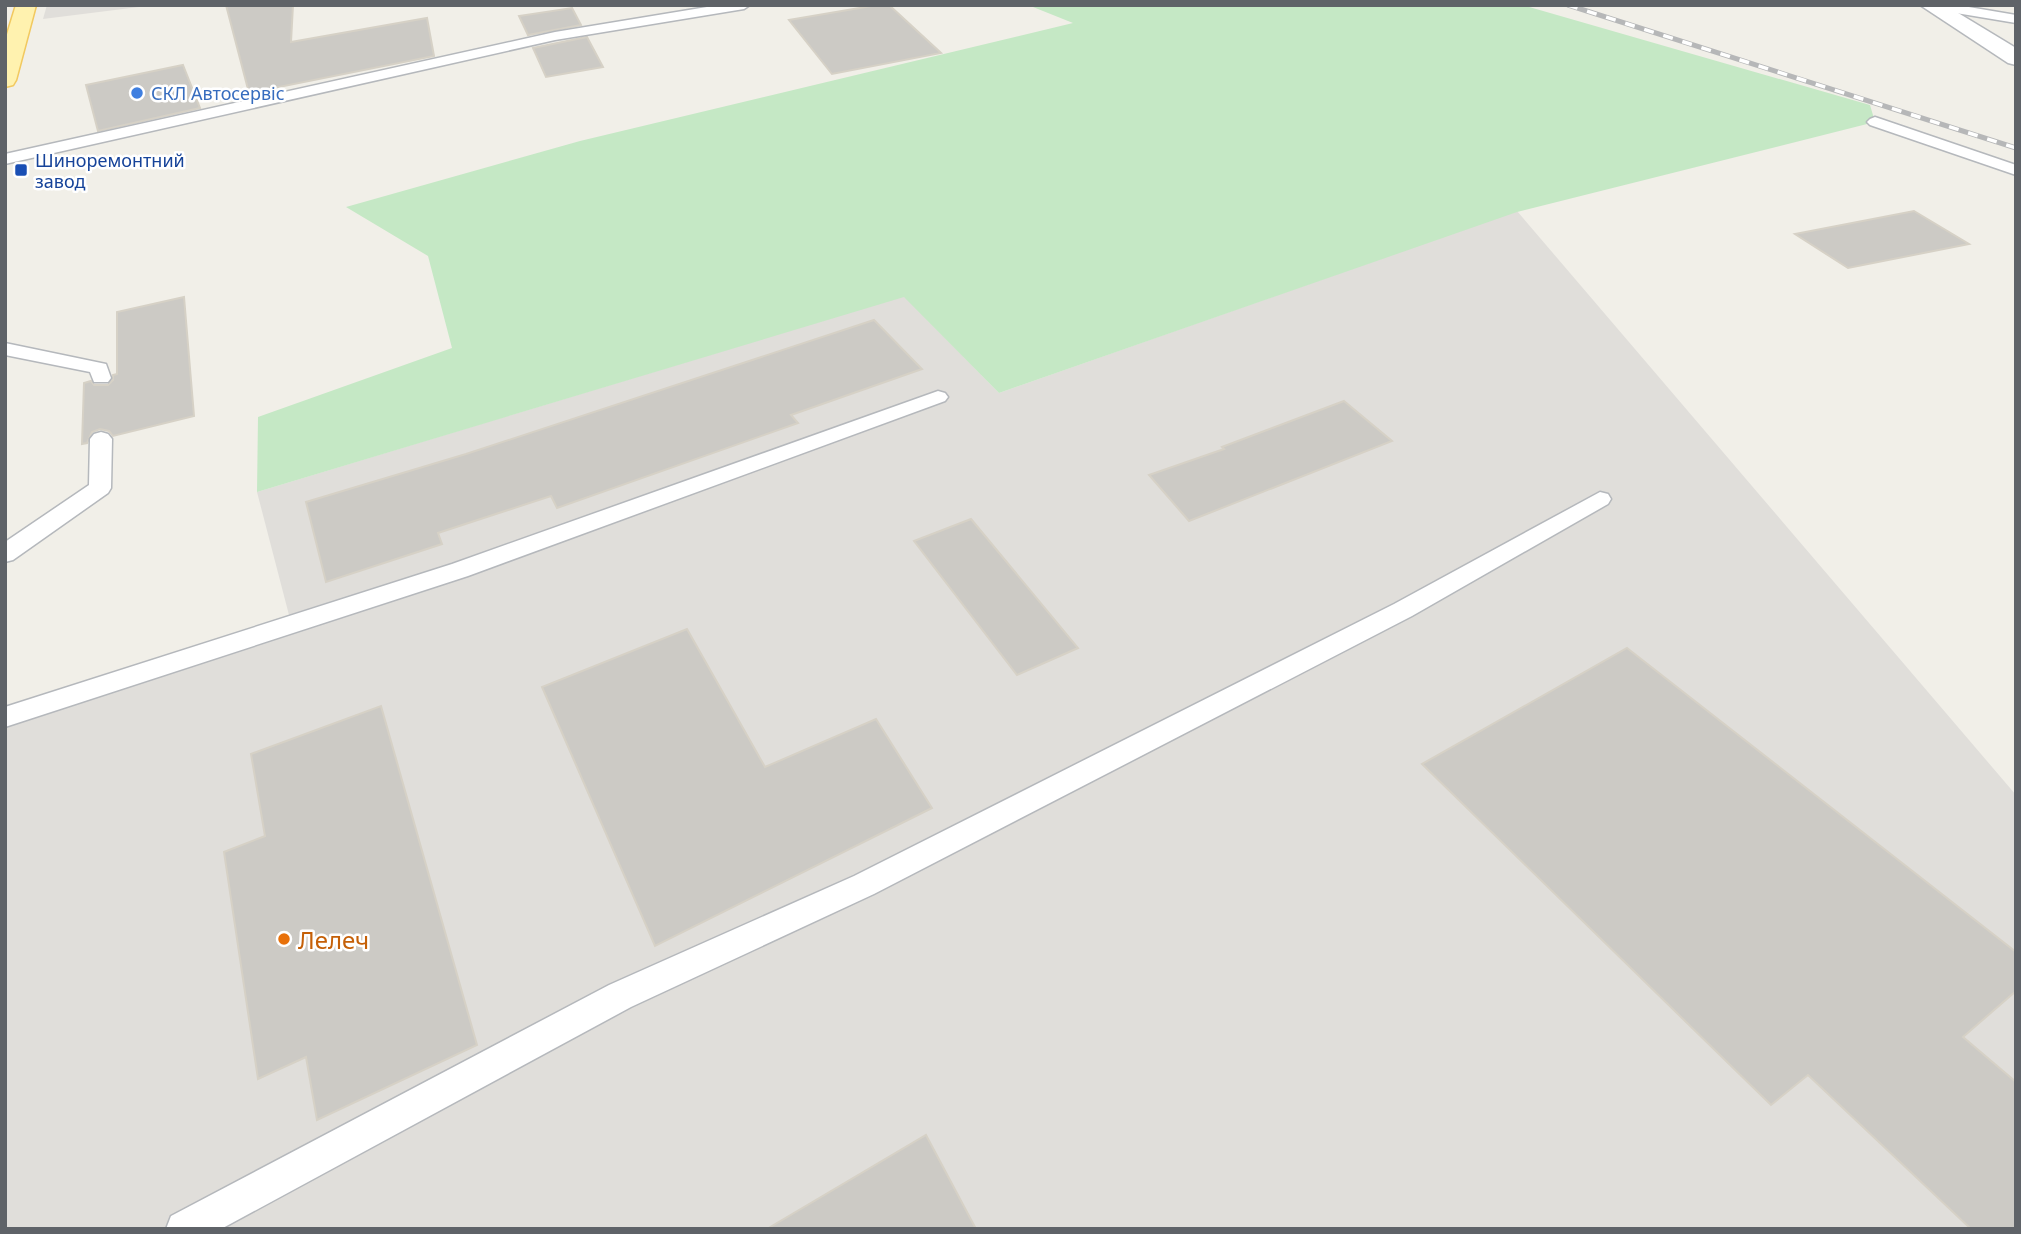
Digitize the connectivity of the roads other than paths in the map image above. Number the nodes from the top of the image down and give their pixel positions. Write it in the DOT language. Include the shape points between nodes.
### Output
graph roads {
  1 [pos="26,5"];
  2 [pos="744,5"];
  3 [pos="1931,5"];
  4 [pos="2016,19"];
  5 [pos="2016,58"];
  6 [pos="5,80"];
  7 [pos="1875,122"];
  8 [pos="5,159"];
  9 [pos="2016,170"];
  10 [pos="5,349"];
  11 [pos="101,379"];
  12 [pos="939,397"];
  13 [pos="101,439"];
  14 [pos="1600,499"];
  15 [pos="5,554"];
  16 [pos="5,718"];
  17 [pos="184,1229"];
  1 -- 6 [label="main road"];
  2 -- 8 [label="lane" via="542,39"];
  3 -- 4 [label="lane"];
  3 -- 5 [label="street"];
  7 -- 9 [label="lane"];
  10 -- 11 [label="lane" via="99,368"];
  12 -- 16 [label="lane" via="460,570"];
  13 -- 15 [label="lane" via="100,488"];
  14 -- 17 [label="lane" via="1404,610 864,885 621,996"];
}
